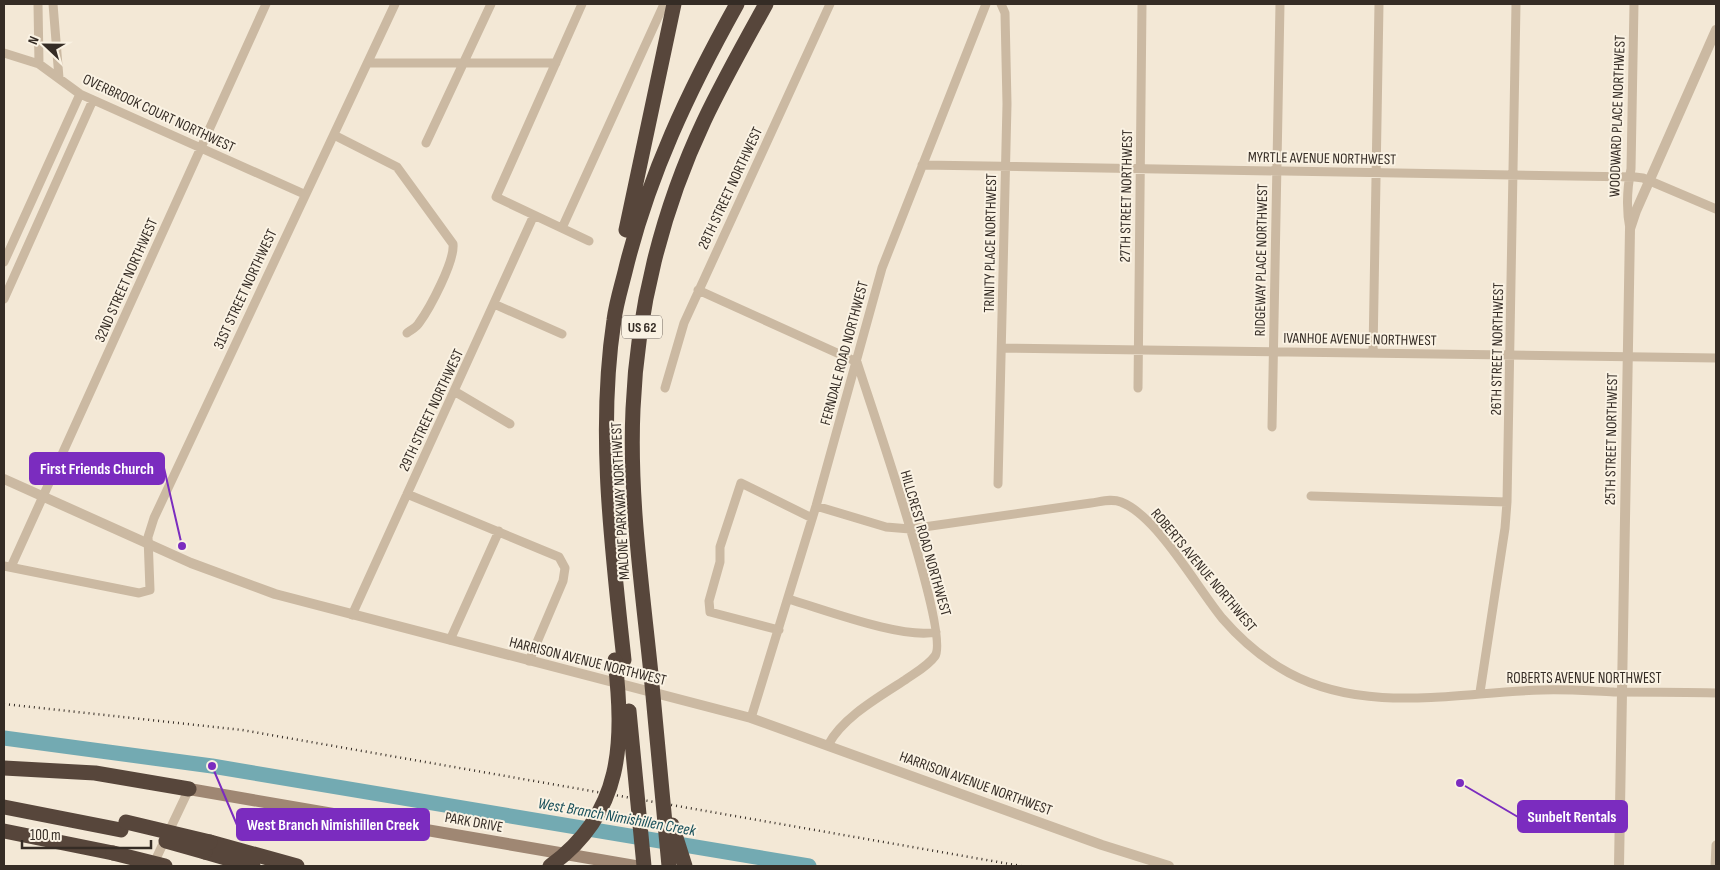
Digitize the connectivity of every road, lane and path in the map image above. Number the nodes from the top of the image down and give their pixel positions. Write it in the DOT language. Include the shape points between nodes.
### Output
graph roads {
  1 [pos="38,4"];
  2 [pos="53,4"];
  3 [pos="266,4"];
  4 [pos="395,4"];
  5 [pos="491,4"];
  6 [pos="582,4"];
  7 [pos="664,4"];
  8 [pos="674,4"];
  9 [pos="736,4"];
  10 [pos="766,4"];
  11 [pos="830,4"];
  12 [pos="986,4"];
  13 [pos="1001,4"];
  14 [pos="1142,4"];
  15 [pos="1280,4"];
  16 [pos="1379,4"];
  17 [pos="1516,4"];
  18 [pos="1634,4"];
  19 [pos="1716,30"];
  20 [pos="4,54"];
  21 [pos="368,63"];
  22 [pos="39,64"];
  23 [pos="463,64"];
  24 [pos="556,64"];
  25 [pos="59,78"];
  26 [pos="80,94"];
  27 [pos="93,100"];
  28 [pos="334,135"];
  29 [pos="426,143"];
  30 [pos="200,148"];
  31 [pos="922,165"];
  32 [pos="1005,167"];
  33 [pos="1141,169"];
  34 [pos="1277,171"];
  35 [pos="1376,173"];
  36 [pos="1514,175"];
  37 [pos="1629,176"];
  38 [pos="1649,180"];
  39 [pos="304,194"];
  40 [pos="1716,209"];
  41 [pos="534,215"];
  42 [pos="562,228"];
  43 [pos="1630,229"];
  44 [pos="589,241"];
  45 [pos="4,262"];
  46 [pos="698,290"];
  47 [pos="4,299"];
  48 [pos="494,304"];
  49 [pos="614,319"];
  50 [pos="407,333"];
  51 [pos="562,334"];
  52 [pos="1002,348"];
  53 [pos="1138,350"];
  54 [pos="1273,352"];
  55 [pos="1373,353"];
  56 [pos="1510,356"];
  57 [pos="1628,357"];
  58 [pos="1716,358"];
  59 [pos="857,362"];
  60 [pos="665,388"];
  61 [pos="1138,388"];
  62 [pos="454,392"];
  63 [pos="510,424"];
  64 [pos="1272,427"];
  65 [pos="4,479"];
  66 [pos="998,484"];
  67 [pos="407,494"];
  68 [pos="1311,496"];
  69 [pos="43,497"];
  70 [pos="1506,502"];
  71 [pos="816,506"];
  72 [pos="812,518"];
  73 [pos="910,529"];
  74 [pos="499,531"];
  75 [pos="148,545"];
  76 [pos="8,566"];
  77 [pos="788,599"];
  78 [pos="352,615"];
  79 [pos="779,630"];
  80 [pos="936,632"];
  81 [pos="450,640"];
  82 [pos="620,660"];
  83 [pos="529,661"];
  84 [pos="1480,692"];
  85 [pos="1622,692"];
  86 [pos="1716,693"];
  87 [pos="751,718"];
  88 [pos="828,745"];
  89 [pos="659,752"];
  90 [pos="4,768"];
  91 [pos="189,789"];
  92 [pos="4,807"];
  93 [pos="4,831"];
  94 [pos="1716,845"];
  95 [pos="208,847"];
  96 [pos="152,866"];
  97 [pos="165,866"];
  98 [pos="253,866"];
  99 [pos="297,866"];
  100 [pos="550,866"];
  101 [pos="635,866"];
  102 [pos="644,866"];
  103 [pos="669,866"];
  104 [pos="685,866"];
  105 [pos="1169,866"];
  106 [pos="1620,866"];
  107 [pos="1715,866"];
  1 -- 22 [label="street"];
  2 -- 25 [label="street"];
  3 -- 30 [label="street, 32ND STREET NORTHWEST"];
  4 -- 21 [label="street, 31ST STREET NORTHWEST"];
  5 -- 23 [label="street"];
  6 -- 24 [label="street"];
  7 -- 42 [label="street"];
  8 -- 49 [label="highway" via="622,248"];
  9 -- 49 [label="highway, MALONE PARKWAY NORTHWEST / US 62" via="691,90 653,177 630,249"];
  10 -- 89 [label="highway, MALONE PARKWAY NORTHWEST / US 62, bridge" via="690,152 666,220 645,306 635,376 633,444 636,521"];
  11 -- 46 [label="street, 28TH STREET NORTHWEST"];
  12 -- 31 [label="street, FERNDALE ROAD NORTHWEST"];
  13 -- 32 [label="street, TRINITY PLACE NORTHWEST" via="1005,12 1007,57"];
  14 -- 33 [label="street, 27TH STREET NORTHWEST"];
  15 -- 34 [label="street, RIDGEWAY PLACE NORTHWEST"];
  16 -- 35 [label="street"];
  17 -- 36 [label="street, 26TH STREET NORTHWEST"];
  18 -- 37 [label="street, WOODWARD PLACE NORTHWEST"];
  19 -- 38 [label="street, 25TH STREET NORTHWEST"];
  20 -- 22 [label="street, OVERBROOK COURT NORTHWEST"];
  21 -- 23 [label="street"];
  21 -- 28 [label="street, 31ST STREET NORTHWEST"];
  22 -- 25 [label="street, OVERBROOK COURT NORTHWEST"];
  23 -- 24 [label="street"];
  23 -- 29 [label="street"];
  24 -- 41 [label="street" via="496,197"];
  25 -- 26 [label="street, OVERBROOK COURT NORTHWEST"];
  26 -- 27 [label="street, OVERBROOK COURT NORTHWEST"];
  26 -- 45 [label="street"];
  27 -- 30 [label="street, OVERBROOK COURT NORTHWEST"];
  27 -- 47 [label="street"];
  28 -- 39 [label="street, 31ST STREET NORTHWEST"];
  28 -- 50 [label="street" via="397,166 453,244 453,253 439,286 418,325"];
  30 -- 39 [label="street, OVERBROOK COURT NORTHWEST"];
  30 -- 69 [label="street, 32ND STREET NORTHWEST"];
  31 -- 32 [label="street, MYRTLE AVENUE NORTHWEST"];
  31 -- 59 [label="street, FERNDALE ROAD NORTHWEST" via="882,268"];
  32 -- 33 [label="street, MYRTLE AVENUE NORTHWEST"];
  32 -- 52 [label="street, TRINITY PLACE NORTHWEST"];
  33 -- 34 [label="street, MYRTLE AVENUE NORTHWEST"];
  33 -- 53 [label="street, 27TH STREET NORTHWEST"];
  34 -- 35 [label="street, MYRTLE AVENUE NORTHWEST"];
  34 -- 54 [label="street, RIDGEWAY PLACE NORTHWEST"];
  35 -- 36 [label="street, MYRTLE AVENUE NORTHWEST"];
  35 -- 55 [label="street"];
  36 -- 37 [label="street, MYRTLE AVENUE NORTHWEST"];
  36 -- 56 [label="street, 26TH STREET NORTHWEST"];
  37 -- 38 [label="street, MYRTLE AVENUE NORTHWEST"];
  37 -- 43 [label="street, WOODWARD PLACE NORTHWEST"];
  38 -- 40 [label="street, MYRTLE AVENUE NORTHWEST"];
  38 -- 43 [label="street, 25TH STREET NORTHWEST"];
  39 -- 75 [label="street, 31ST STREET NORTHWEST" via="154,518"];
  41 -- 42 [label="street"];
  41 -- 48 [label="street, 29TH STREET NORTHWEST"];
  42 -- 44 [label="street"];
  43 -- 57 [label="street, 25TH STREET NORTHWEST"];
  46 -- 59 [label="street"];
  46 -- 60 [label="street, 28TH STREET NORTHWEST" via="684,323"];
  48 -- 51 [label="street"];
  48 -- 62 [label="street, 29TH STREET NORTHWEST"];
  49 -- 82 [label="highway, MALONE PARKWAY NORTHWEST / US 62" via="602,518"];
  52 -- 53 [label="street, IVANHOE AVENUE NORTHWEST"];
  52 -- 66 [label="street, TRINITY PLACE NORTHWEST"];
  53 -- 54 [label="street, IVANHOE AVENUE NORTHWEST"];
  53 -- 61 [label="street, 27TH STREET NORTHWEST"];
  54 -- 55 [label="street, IVANHOE AVENUE NORTHWEST"];
  54 -- 64 [label="street, RIDGEWAY PLACE NORTHWEST"];
  55 -- 56 [label="street, IVANHOE AVENUE NORTHWEST"];
  56 -- 57 [label="street, IVANHOE AVENUE NORTHWEST"];
  56 -- 70 [label="street, 26TH STREET NORTHWEST"];
  57 -- 58 [label="street, IVANHOE AVENUE NORTHWEST"];
  57 -- 85 [label="street, 25TH STREET NORTHWEST"];
  59 -- 71 [label="street, FERNDALE ROAD NORTHWEST"];
  59 -- 73 [label="street, HILLCREST ROAD NORTHWEST"];
  62 -- 63 [label="street"];
  62 -- 67 [label="street, 29TH STREET NORTHWEST"];
  65 -- 69 [label="street, HARRISON AVENUE NORTHWEST"];
  67 -- 74 [label="street"];
  67 -- 78 [label="street, 29TH STREET NORTHWEST"];
  68 -- 70 [label="street"];
  69 -- 75 [label="street, HARRISON AVENUE NORTHWEST"];
  69 -- 76 [label="street, 32ND STREET NORTHWEST"];
  70 -- 84 [label="street, 26TH STREET NORTHWEST" via="1505,528"];
  71 -- 72 [label="street, FERNDALE ROAD NORTHWEST"];
  71 -- 73 [label="street, ROBERTS AVENUE NORTHWEST" via="886,527"];
  72 -- 77 [label="street, FERNDALE ROAD NORTHWEST"];
  72 -- 79 [label="street" via="741,483 720,547 720,562 709,601 710,612"];
  73 -- 80 [label="street, HILLCREST ROAD NORTHWEST"];
  73 -- 84 [label="street, ROBERTS AVENUE NORTHWEST" via="1081,504 1121,502 1137,511 1155,530 1234,631 1290,674 1332,690 1364,696 1403,698"];
  74 -- 81 [label="street"];
  74 -- 83 [label="street" via="554,553 565,568 558,595"];
  75 -- 76 [label="street, 31ST STREET NORTHWEST" via="151,587 148,592 139,593"];
  75 -- 78 [label="street, HARRISON AVENUE NORTHWEST" via="239,581"];
  77 -- 79 [label="street, FERNDALE ROAD NORTHWEST"];
  77 -- 80 [label="street" via="903,632 927,635"];
  78 -- 81 [label="street, HARRISON AVENUE NORTHWEST"];
  79 -- 87 [label="street, FERNDALE ROAD NORTHWEST"];
  80 -- 88 [label="street, HILLCREST ROAD NORTHWEST" via="938,648 935,656 843,725"];
  81 -- 83 [label="street, HARRISON AVENUE NORTHWEST"];
  82 -- 100 [label="highway, bridge" via="620,729 613,777 592,824 568,852"];
  82 -- 102 [label="highway, bridge"];
  83 -- 87 [label="street, HARRISON AVENUE NORTHWEST"];
  84 -- 85 [label="street, ROBERTS AVENUE NORTHWEST" via="1571,689"];
  85 -- 86 [label="street, ROBERTS AVENUE NORTHWEST"];
  85 -- 106 [label="street, 25TH STREET NORTHWEST"];
  87 -- 88 [label="street, HARRISON AVENUE NORTHWEST"];
  88 -- 105 [label="street, HARRISON AVENUE NORTHWEST" via="1102,845"];
  89 -- 103 [label="highway, bridge"];
  89 -- 104 [label="highway, bridge" via="673,826"];
  90 -- 91 [label="highway" via="95,773"];
  91 -- 96 [label="street"];
  91 -- 101 [label="main road, PARK DRIVE"];
  92 -- 95 [label="highway, bridge" via="124,826"];
  93 -- 97 [label="highway, bridge"];
  94 -- 107 [label="street"];
  95 -- 98 [label="highway"];
  95 -- 99 [label="highway"];
}
